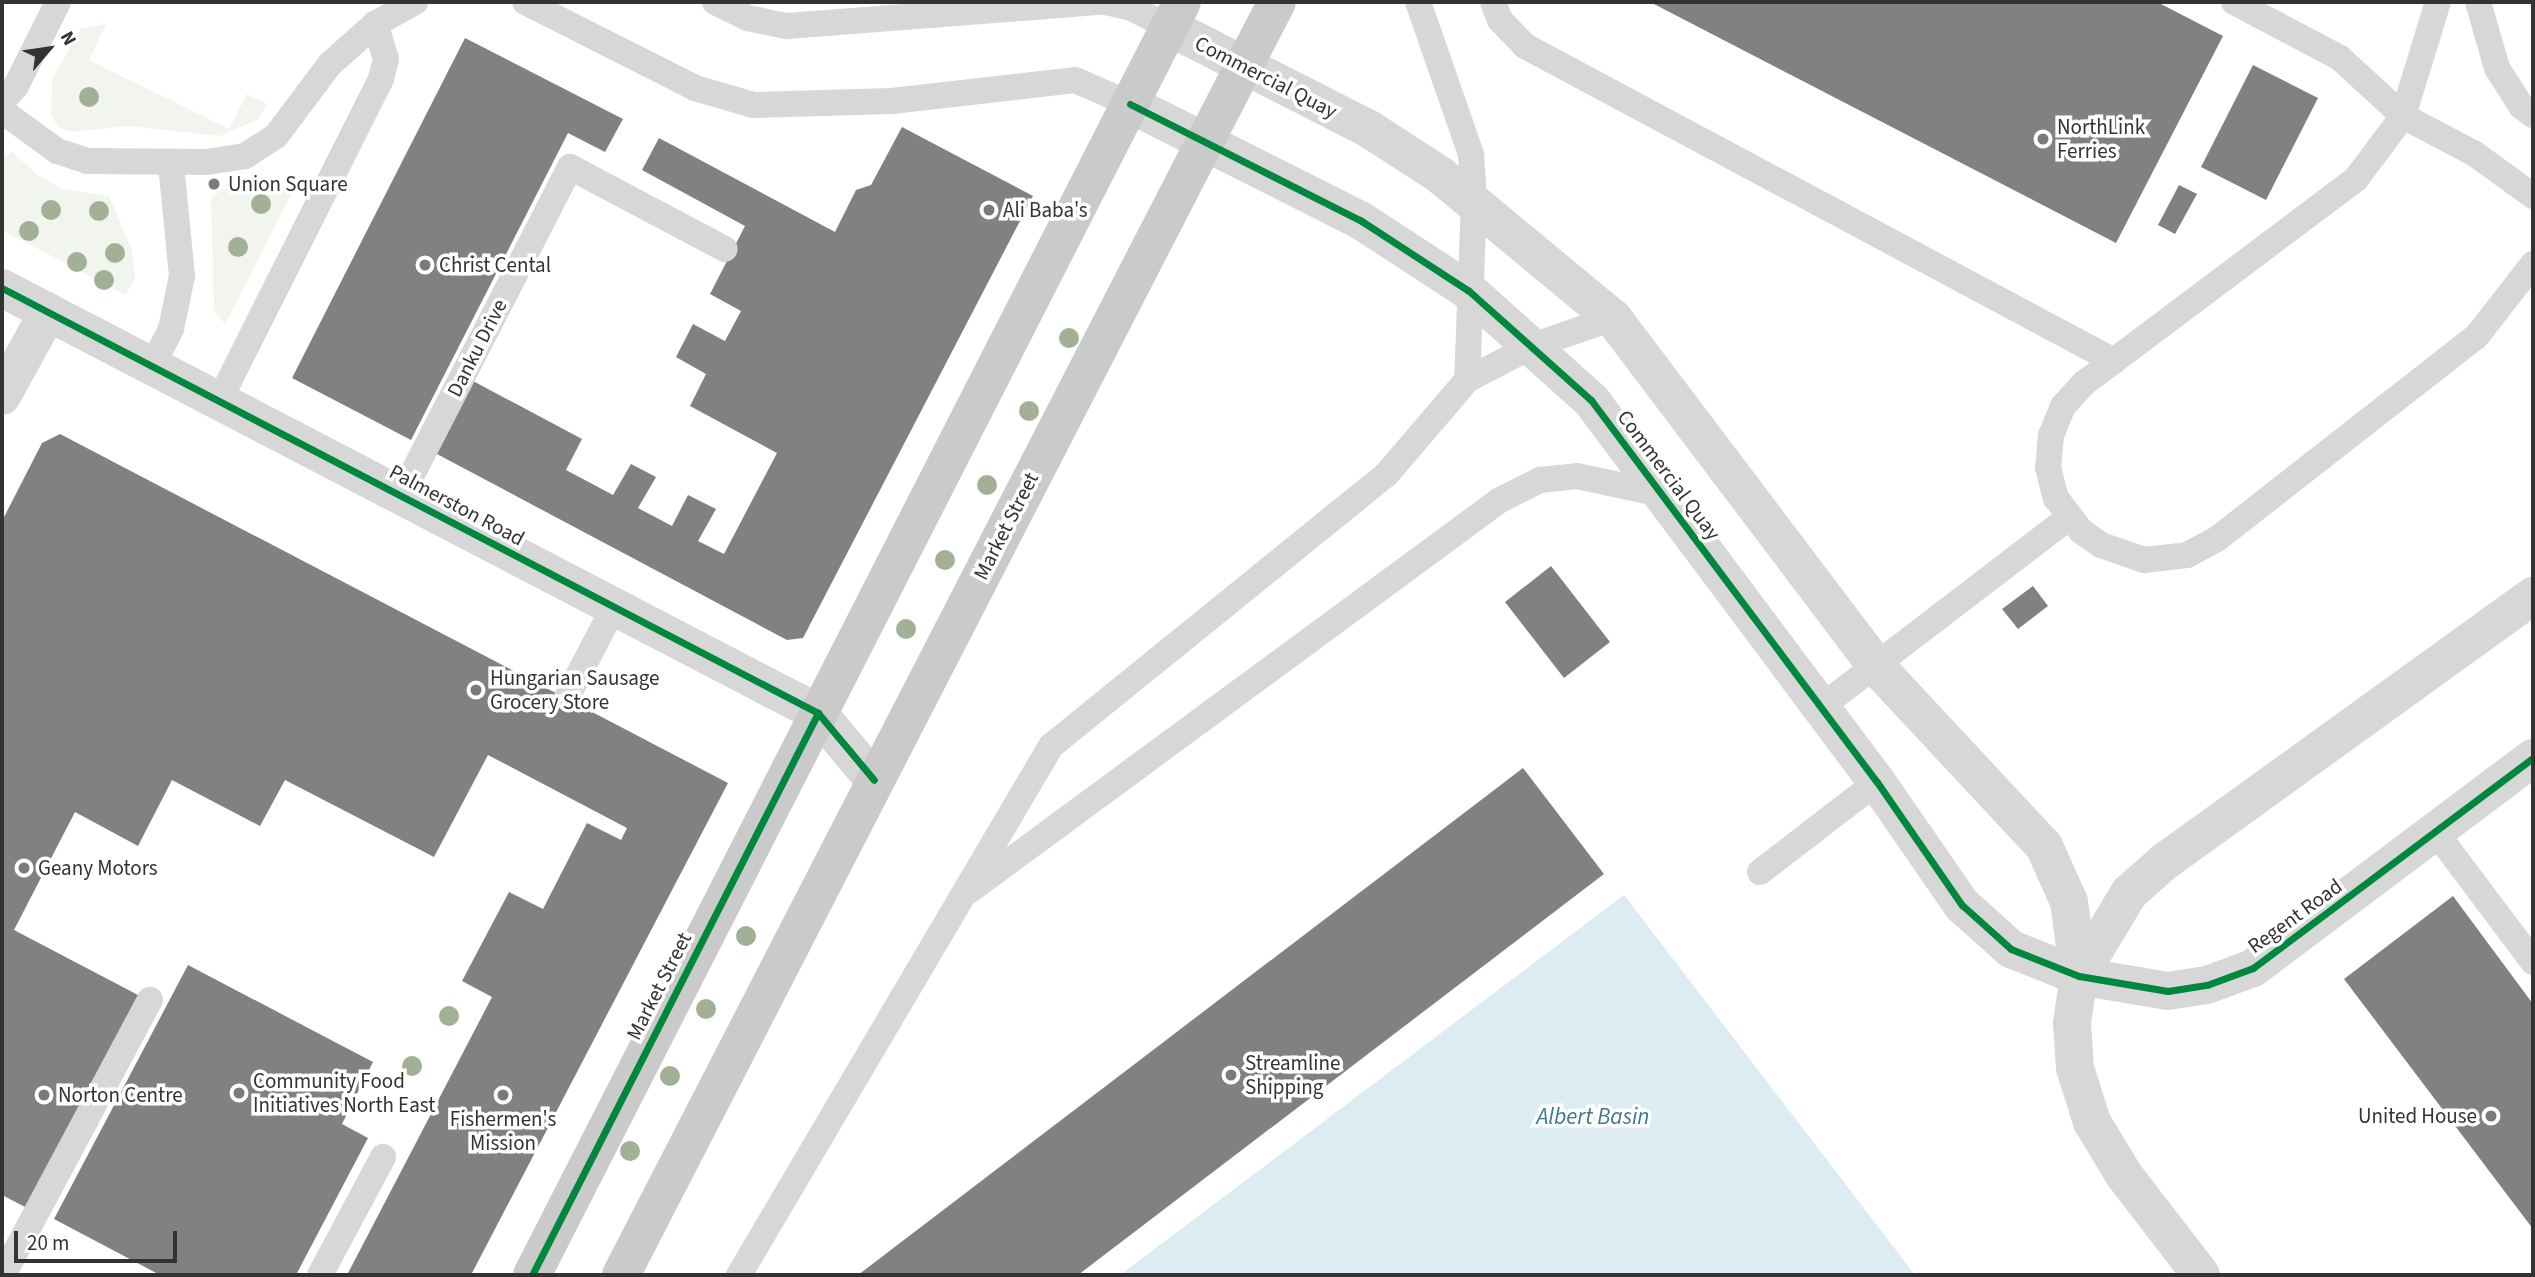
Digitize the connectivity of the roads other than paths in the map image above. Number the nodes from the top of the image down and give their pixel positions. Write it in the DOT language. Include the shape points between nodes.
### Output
graph roads {
  1 [pos="58,2"];
  2 [pos="415,2"];
  3 [pos="525,2"];
  4 [pos="715,2"];
  5 [pos="1100,2"];
  6 [pos="1106,2"];
  7 [pos="1278,2"];
  8 [pos="1418,2"];
  9 [pos="1493,2"];
  10 [pos="2234,2"];
  11 [pos="2438,2"];
  12 [pos="2478,2"];
  13 [pos="1175,15"];
  14 [pos="375,23"];
  15 [pos="1244,66"];
  16 [pos="2,102"];
  17 [pos="1130,104"];
  18 [pos="2,111"];
  19 [pos="2533,115"];
  20 [pos="2403,116"];
  21 [pos="1205,143"];
  22 [pos="171,163"];
  23 [pos="2533,196"];
  24 [pos="1474,201"];
  25 [pos="724,249"];
  26 [pos="2533,264"];
  27 [pos="2,288"];
  28 [pos="1469,291"];
  29 [pos="48,312"];
  30 [pos="1613,318"];
  31 [pos="1532,346"];
  32 [pos="2114,361"];
  33 [pos="152,366"];
  34 [pos="1466,380"];
  35 [pos="2,396"];
  36 [pos="219,401"];
  37 [pos="1661,494"];
  38 [pos="401,496"];
  39 [pos="2068,518"];
  40 [pos="2533,596"];
  41 [pos="614,607"];
  42 [pos="1875,665"];
  43 [pos="568,697"];
  44 [pos="1821,706"];
  45 [pos="818,713"];
  46 [pos="2533,758"];
  47 [pos="874,780"];
  48 [pos="1877,782"];
  49 [pos="2437,834"];
  50 [pos="1760,872"];
  51 [pos="960,898"];
  52 [pos="2533,962"];
  53 [pos="2079,976"];
  54 [pos="150,1000"];
  55 [pos="383,1157"];
  56 [pos="3,1275"];
  57 [pos="320,1275"];
  58 [pos="532,1275"];
  59 [pos="621,1275"];
  60 [pos="739,1275"];
  61 [pos="2202,1275"];
  1 -- 16 [label="lane" via="16,86"];
  2 -- 14 [label="lane"];
  3 -- 17 [label="lane" via="695,88 753,105 892,101 1075,80"];
  4 -- 5 [label="lane" via="748,18 787,26"];
  6 -- 13 [label="lane"];
  7 -- 15 [label="main road, Market Street"];
  8 -- 24 [label="lane" via="1471,155"];
  9 -- 32 [label="lane" via="1500,20 1525,46"];
  10 -- 20 [label="lane" via="2340,58"];
  11 -- 20 [label="lane"];
  12 -- 19 [label="lane" via="2497,68 2521,106"];
  13 -- 15 [label="street, Commercial Quay"];
  13 -- 17 [label="main road, Market Street"];
  14 -- 22 [label="lane" via="330,64 276,136 260,149 207,162"];
  14 -- 36 [label="lane" via="386,59 381,79"];
  15 -- 21 [label="main road, Market Street"];
  15 -- 24 [label="street, Commercial Quay" via="1369,129"];
  17 -- 21 [label="street, Commercial Quay"];
  17 -- 45 [label="main road, Market Street"];
  18 -- 22 [label="lane" via="29,134 87,162"];
  20 -- 23 [label="lane" via="2475,154"];
  20 -- 32 [label="lane" via="2356,179"];
  21 -- 28 [label="street, Commercial Quay" via="1360,220"];
  21 -- 47 [label="main road, Market Street"];
  22 -- 33 [label="lane" via="182,276 171,328"];
  24 -- 28 [label="lane"];
  24 -- 30 [label="street, Commercial Quay"];
  25 -- 38 [label="lane, Danku Drive" via="570,167"];
  26 -- 39 [label="lane" via="2476,337 2217,540 2187,555 2144,560 2101,545"];
  27 -- 29 [label="street, Palmerston Road"];
  28 -- 31 [label="street, Commercial Quay"];
  28 -- 34 [label="lane"];
  29 -- 33 [label="street, Palmerston Road"];
  29 -- 35 [label="street"];
  30 -- 31 [label="lane"];
  30 -- 42 [label="street, Commercial Quay"];
  31 -- 34 [label="lane"];
  31 -- 37 [label="street, Commercial Quay" via="1591,400"];
  32 -- 39 [label="lane" via="2063,406 2051,435 2048,467 2056,498"];
  33 -- 36 [label="street, Palmerston Road"];
  34 -- 51 [label="lane" via="1385,475 1051,746"];
  36 -- 38 [label="street, Palmerston Road"];
  37 -- 44 [label="street, Commercial Quay"];
  37 -- 51 [label="lane" via="1577,476 1539,480 1500,500"];
  38 -- 41 [label="street, Palmerston Road"];
  39 -- 42 [label="lane"];
  40 -- 53 [label="street" via="2164,862 2129,894"];
  41 -- 43 [label="lane"];
  41 -- 45 [label="street, Palmerston Road"];
  42 -- 44 [label="lane"];
  42 -- 53 [label="street, Commercial Quay" via="2044,846 2069,902"];
  44 -- 48 [label="street, Commercial Quay"];
  45 -- 47 [label="street, Palmerston Road"];
  45 -- 58 [label="main road, Market Street"];
  46 -- 49 [label="street, Regent Road"];
  47 -- 59 [label="main road, Market Street"];
  48 -- 50 [label="lane"];
  48 -- 53 [label="street, Commercial Quay" via="1962,905 2011,949"];
  49 -- 52 [label="lane"];
  49 -- 53 [label="street, Regent Road" via="2253,968 2207,985 2168,991"];
  51 -- 60 [label="lane"];
  53 -- 61 [label="street, Commercial Quay" via="2072,1023 2075,1068 2092,1122 2124,1175"];
  54 -- 56 [label="lane"];
  55 -- 57 [label="lane"];
}
